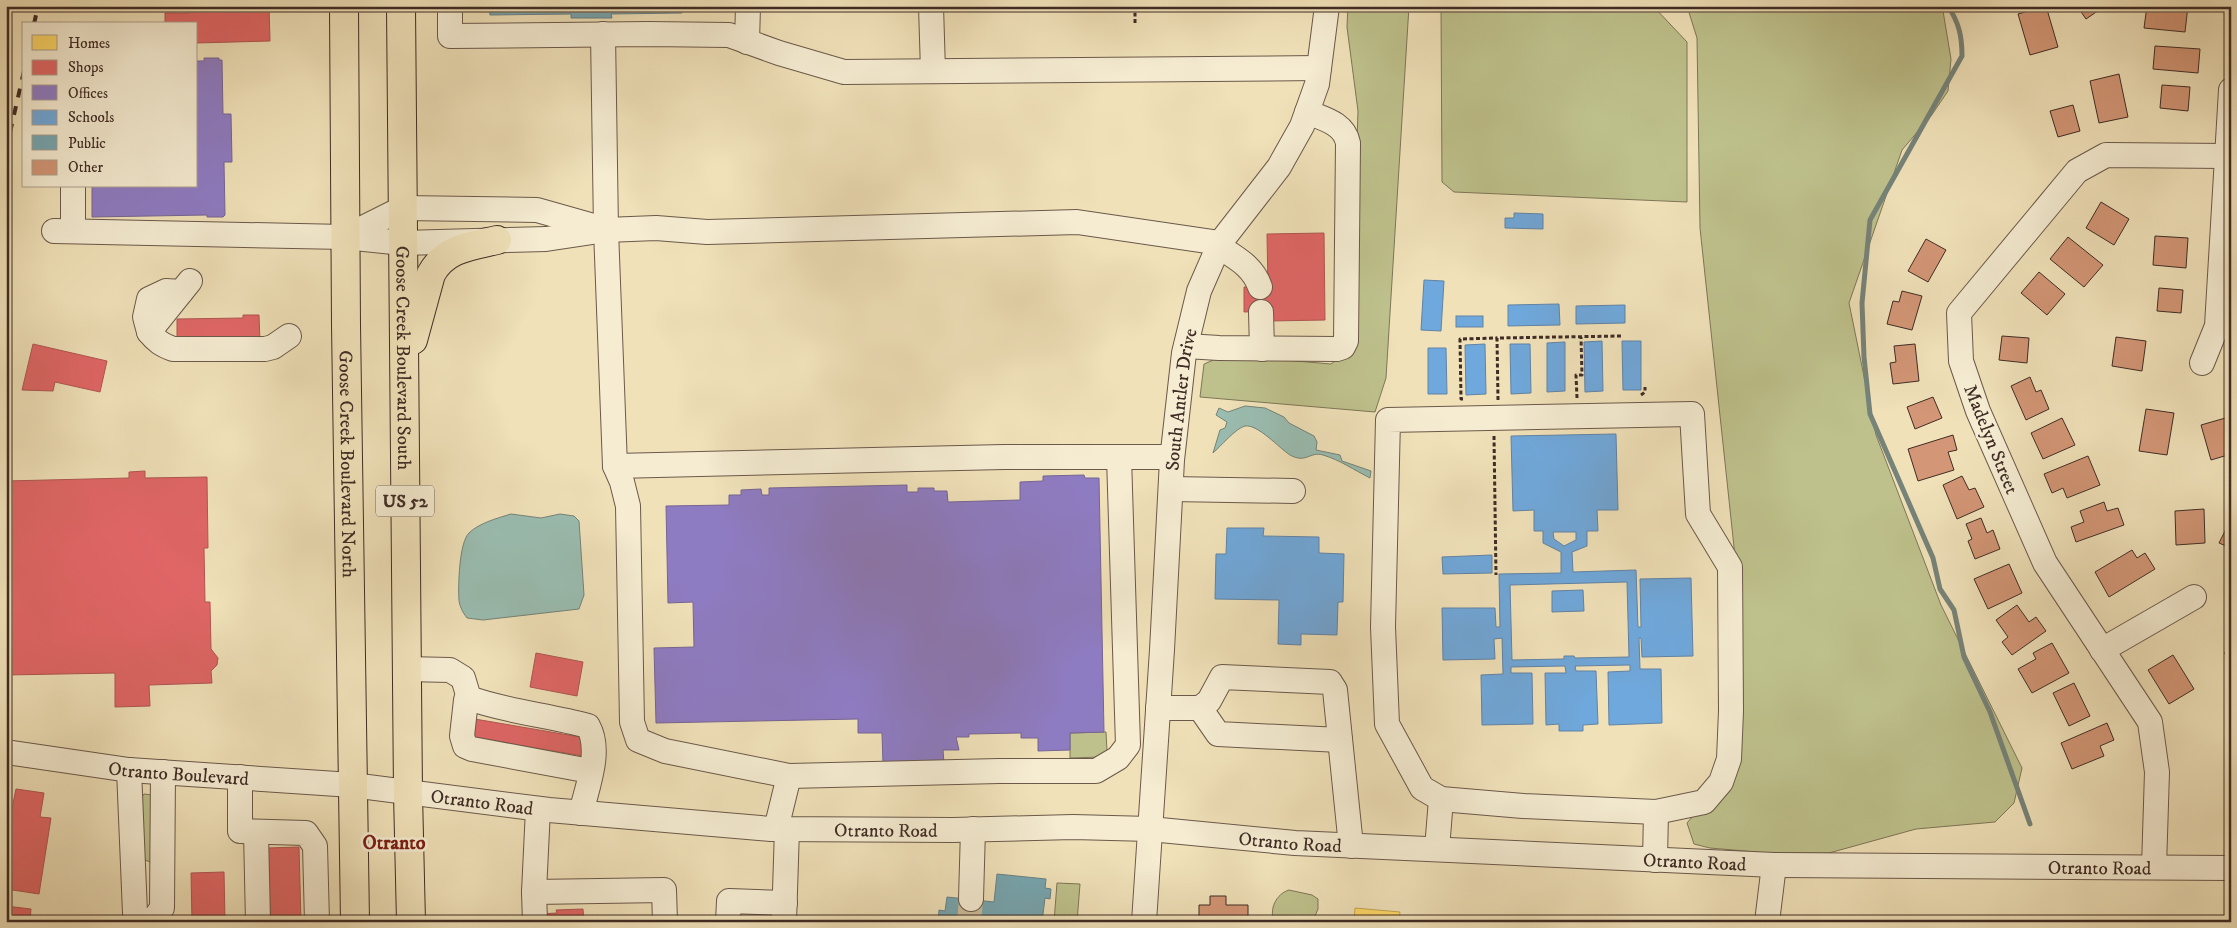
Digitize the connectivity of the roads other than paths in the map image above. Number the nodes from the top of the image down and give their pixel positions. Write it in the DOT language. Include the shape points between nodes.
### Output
graph roads {
  1 [pos="344,6"];
  2 [pos="401,6"];
  3 [pos="450,6"];
  4 [pos="748,6"];
  5 [pos="931,6"];
  6 [pos="1327,6"];
  7 [pos="603,34"];
  8 [pos="747,42"];
  9 [pos="1320,68"];
  10 [pos="933,71"];
  11 [pos="2231,90"];
  12 [pos="1307,112"];
  13 [pos="2228,156"];
  14 [pos="73,188"];
  15 [pos="403,208"];
  16 [pos="606,230"];
  17 [pos="345,237"];
  18 [pos="497,240"];
  19 [pos="403,243"];
  20 [pos="1219,244"];
  21 [pos="185,286"];
  22 [pos="1260,287"];
  23 [pos="1262,312"];
  24 [pos="288,336"];
  25 [pos="1186,346"];
  26 [pos="1262,349"];
  27 [pos="2202,363"];
  28 [pos="404,373"];
  29 [pos="1119,456"];
  30 [pos="1172,457"];
  31 [pos="614,466"];
  32 [pos="1171,489"];
  33 [pos="1293,491"];
  34 [pos="2194,597"];
  35 [pos="2102,650"];
  36 [pos="406,669"];
  37 [pos="468,698"];
  38 [pos="1158,708"];
  39 [pos="1200,708"];
  40 [pos="1340,740"];
  41 [pos="6,752"];
  42 [pos="129,770"];
  43 [pos="590,771"];
  44 [pos="163,772"];
  45 [pos="789,776"];
  46 [pos="240,777"];
  47 [pos="352,786"];
  48 [pos="408,794"];
  49 [pos="1441,799"];
  50 [pos="538,809"];
  51 [pos="1656,812"];
  52 [pos="581,813"];
  53 [pos="781,829"];
  54 [pos="972,829"];
  55 [pos="1150,829"];
  56 [pos="256,832"];
  57 [pos="1351,846"];
  58 [pos="1437,850"];
  59 [pos="1655,860"];
  60 [pos="1774,865"];
  61 [pos="2154,867"];
  62 [pos="2231,868"];
  63 [pos="534,892"];
  64 [pos="971,899"];
  65 [pos="784,912"];
  66 [pos="144,922"];
  67 [pos="152,922"];
  68 [pos="258,922"];
  69 [pos="317,922"];
  70 [pos="355,922"];
  71 [pos="411,922"];
  72 [pos="535,922"];
  73 [pos="665,922"];
  74 [pos="728,922"];
  75 [pos="1144,922"];
  76 [pos="1767,922"];
  1 -- 17 [label="highway, Goose Creek Boulevard North / US 52"];
  2 -- 15 [label="highway, Goose Creek Boulevard South / US 52"];
  3 -- 7 [label="street" via="450,36"];
  4 -- 8 [label="street"];
  5 -- 10 [label="street"];
  6 -- 9 [label="street, South Antler Drive"];
  7 -- 8 [label="street" via="730,35"];
  7 -- 16 [label="street"];
  8 -- 10 [label="street" via="844,72"];
  9 -- 10 [label="street"];
  9 -- 12 [label="street, South Antler Drive"];
  11 -- 13 [label="street"];
  12 -- 20 [label="street, South Antler Drive" via="1279,167"];
  12 -- 26 [label="street" via="1337,125 1346,133 1348,143 1346,341 1344,347 1337,349"];
  13 -- 27 [label="street" via="2218,326"];
  13 -- 35 [label="street, Madelyn Street" via="2106,155 2077,171 1959,313 1961,361 1978,412 2045,563"];
  14 -- 17 [label="street" via="64,231"];
  15 -- 16 [label="street" via="537,210"];
  15 -- 17 [label="street"];
  15 -- 19 [label="highway, Goose Creek Boulevard South / US 52"];
  16 -- 18 [label="street" via="546,239"];
  16 -- 20 [label="street" via="656,228 707,232 1078,222"];
  16 -- 31 [label="street"];
  17 -- 19 [label="street"];
  17 -- 47 [label="highway, Goose Creek Boulevard North / US 52"];
  18 -- 19 [label="street"];
  18 -- 28 [label="highway" via="454,251 436,264"];
  19 -- 28 [label="highway, Goose Creek Boulevard South / US 52"];
  20 -- 22 [label="street" via="1256,274"];
  20 -- 25 [label="street, South Antler Drive" via="1198,291"];
  21 -- 24 [label="street" via="149,298 145,317 155,340 173,349 265,349"];
  23 -- 26 [label="street"];
  25 -- 26 [label="street"];
  25 -- 30 [label="street, South Antler Drive"];
  28 -- 36 [label="highway, Goose Creek Boulevard South / US 52"];
  29 -- 30 [label="street"];
  29 -- 31 [label="street"];
  29 -- 45 [label="street" via="1128,745 1118,758 1096,771"];
  30 -- 32 [label="street, South Antler Drive"];
  31 -- 45 [label="street" via="628,506 632,722 638,740 665,751"];
  32 -- 33 [label="street"];
  32 -- 38 [label="street, South Antler Drive"];
  34 -- 35 [label="street"];
  35 -- 61 [label="street, Madelyn Street" via="2150,722 2157,772"];
  36 -- 37 [label="street" via="450,670 463,678"];
  36 -- 48 [label="highway, Goose Creek Boulevard South / US 52"];
  37 -- 43 [label="street" via="588,726 594,736"];
  37 -- 43 [label="street" via="462,736 464,746"];
  38 -- 39 [label="street"];
  38 -- 55 [label="street, South Antler Drive"];
  39 -- 40 [label="street" via="1218,734"];
  39 -- 40 [label="street" via="1209,701 1222,677 1330,682 1334,690"];
  40 -- 57 [label="street"];
  41 -- 42 [label="street, Otranto Boulevard"];
  42 -- 44 [label="street, Otranto Boulevard"];
  42 -- 66 [label="street" via="135,913"];
  43 -- 52 [label="street"];
  44 -- 46 [label="street, Otranto Boulevard"];
  44 -- 67 [label="street" via="162,908"];
  45 -- 53 [label="street"];
  46 -- 47 [label="street, Otranto Boulevard"];
  46 -- 56 [label="street" via="239,829"];
  47 -- 48 [label="street, Otranto Road"];
  47 -- 70 [label="highway, Goose Creek Boulevard North / US 52"];
  48 -- 50 [label="street, Otranto Road"];
  48 -- 71 [label="highway, Goose Creek Boulevard South / US 52"];
  49 -- 51 [label="street"];
  49 -- 51 [label="street" via="1422,788 1387,724 1383,627 1388,420 1692,414 1698,514 1730,567 1729,758 1721,782 1704,802"];
  49 -- 58 [label="street"];
  50 -- 52 [label="street, Otranto Road"];
  50 -- 63 [label="street"];
  51 -- 59 [label="street"];
  52 -- 53 [label="street, Otranto Road"];
  53 -- 54 [label="street, Otranto Road"];
  53 -- 65 [label="street"];
  54 -- 55 [label="street, Otranto Road"];
  54 -- 64 [label="street"];
  55 -- 57 [label="street, Otranto Road"];
  55 -- 75 [label="street, South Antler Drive"];
  56 -- 68 [label="street"];
  56 -- 69 [label="street" via="306,833 315,846"];
  57 -- 58 [label="street, Otranto Road"];
  58 -- 59 [label="street, Otranto Road"];
  59 -- 60 [label="street, Otranto Road"];
  60 -- 61 [label="street, Otranto Road"];
  60 -- 76 [label="street"];
  61 -- 62 [label="street, Otranto Road"];
  63 -- 72 [label="street"];
  63 -- 73 [label="street" via="664,890"];
  65 -- 74 [label="street" via="729,901"];
}
